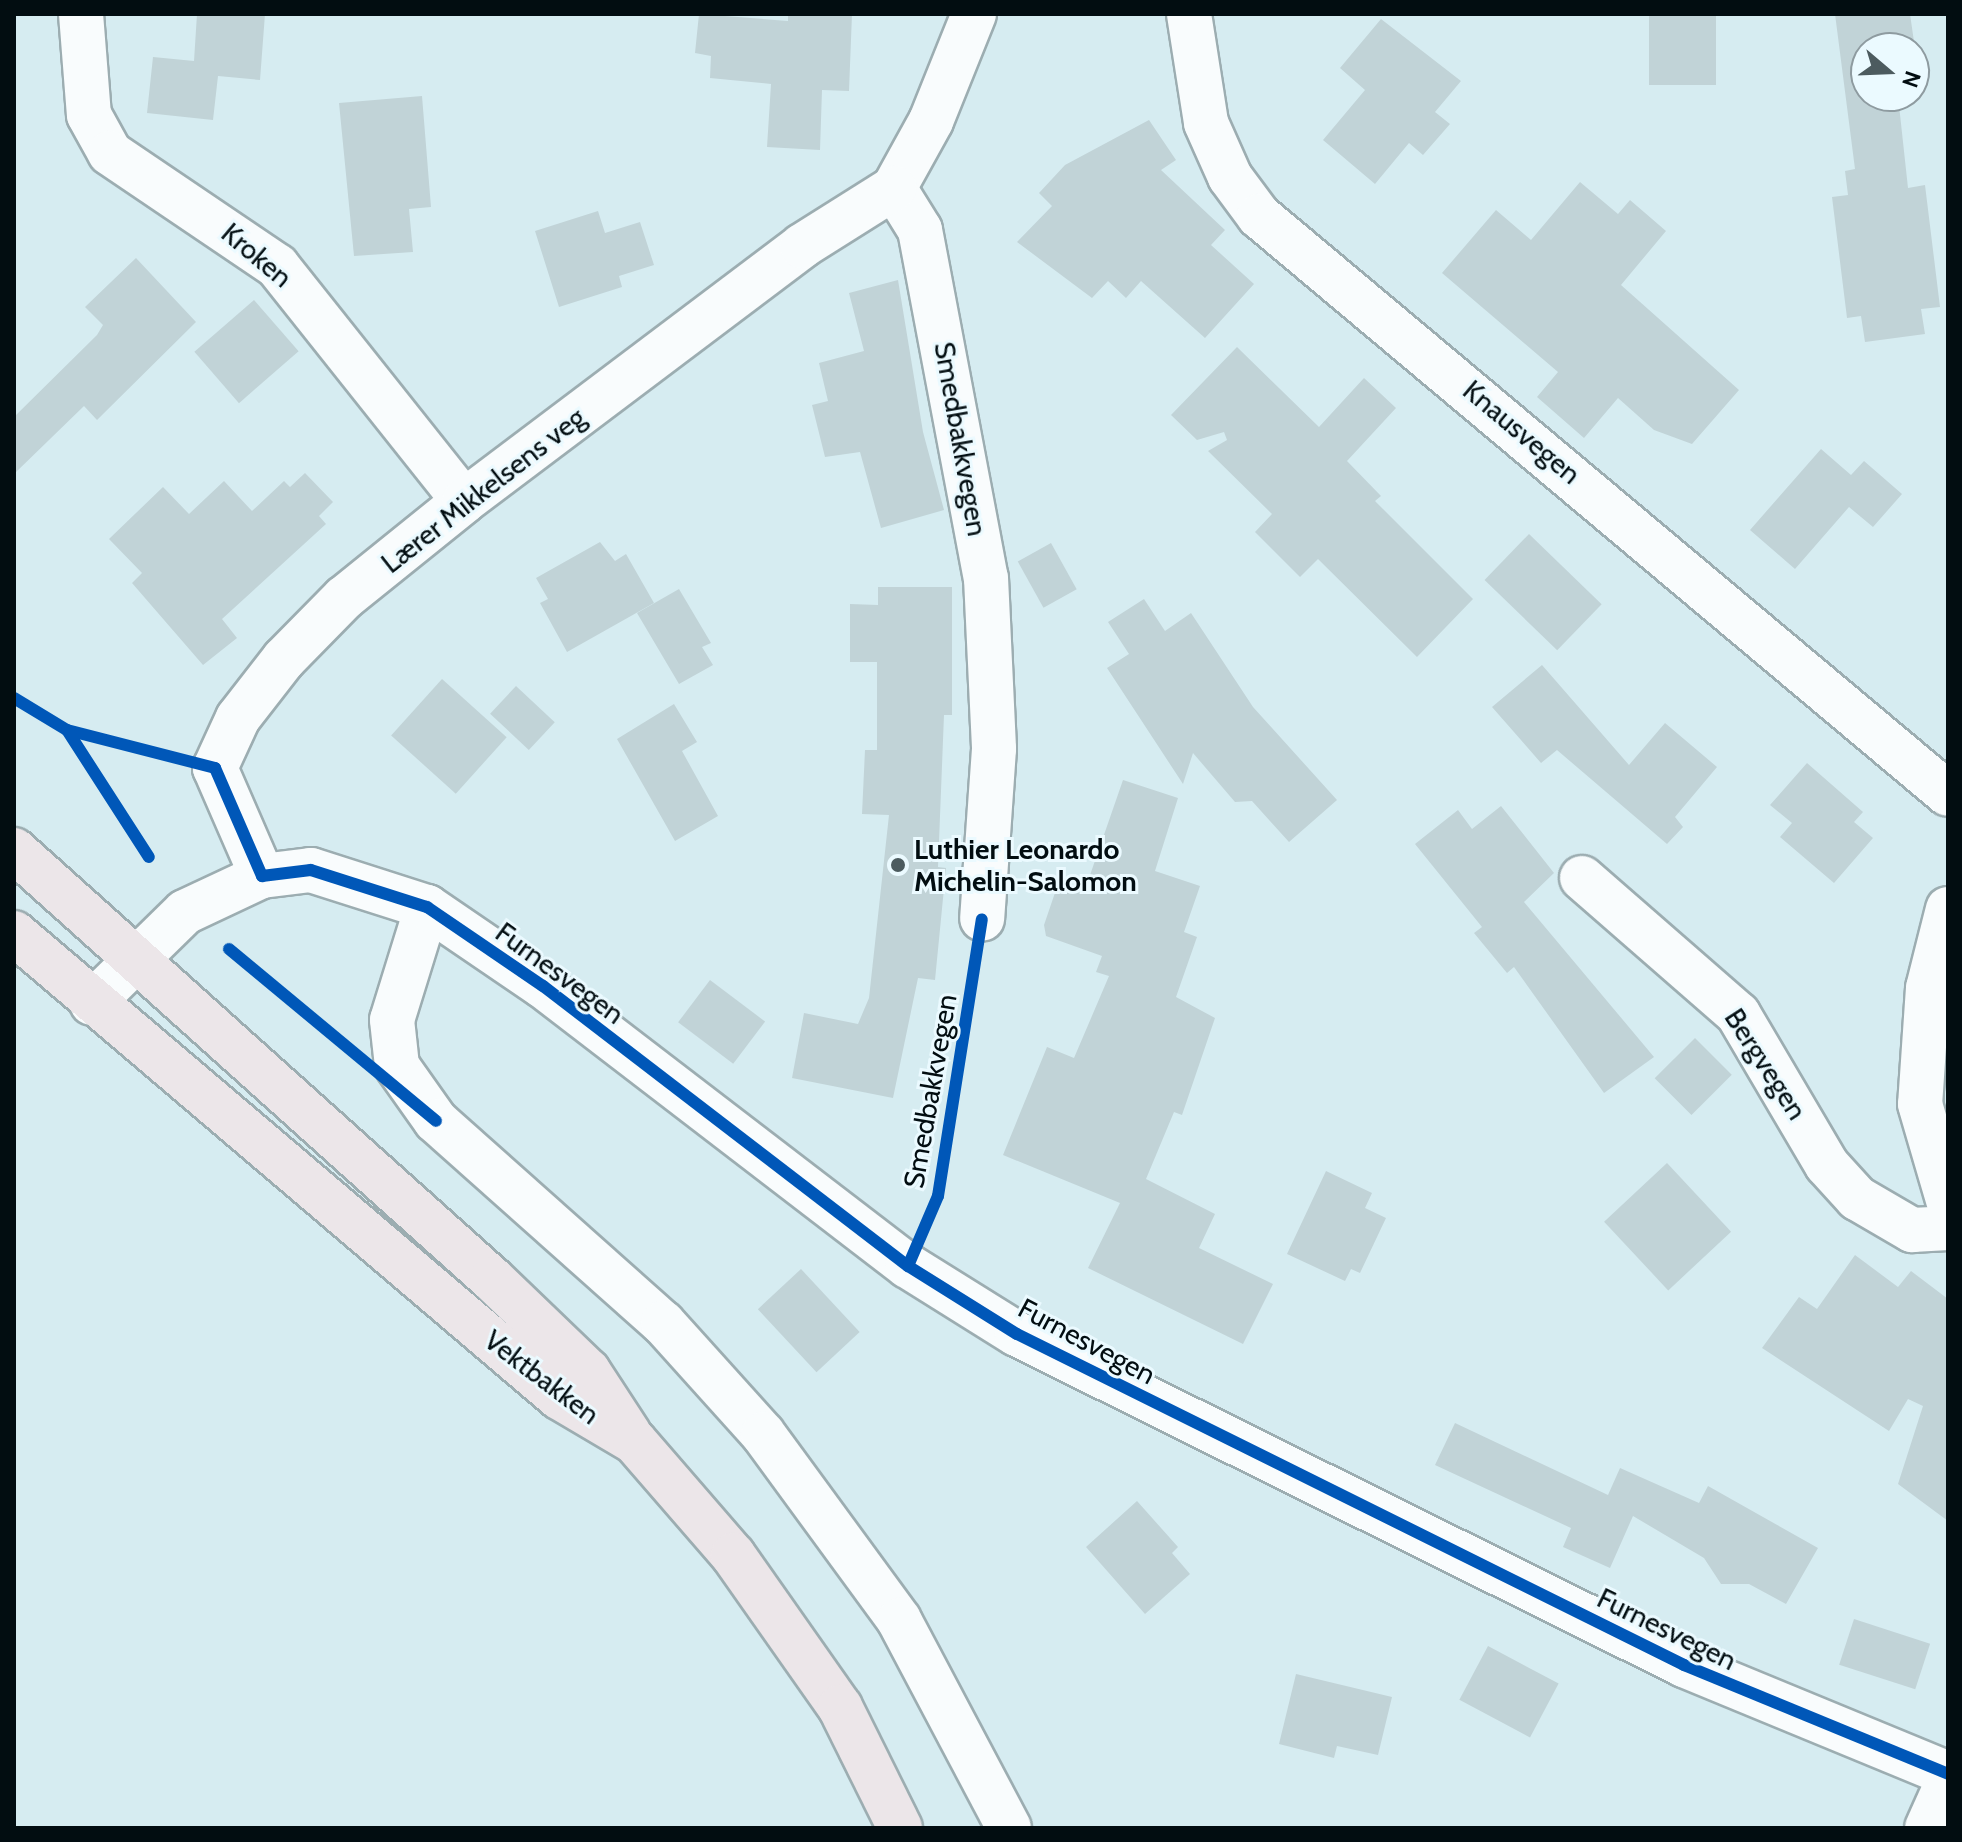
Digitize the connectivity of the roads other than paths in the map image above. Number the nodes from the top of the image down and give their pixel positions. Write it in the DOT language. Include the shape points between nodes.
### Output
graph roads {
  1 [pos="81,14"];
  2 [pos="974,14"];
  3 [pos="1189,14"];
  4 [pos="894,188"];
  5 [pos="464,501"];
  6 [pos="1948,794"];
  7 [pos="14,850"];
  8 [pos="262,876"];
  9 [pos="1582,878"];
  10 [pos="427,907"];
  11 [pos="1948,909"];
  12 [pos="982,919"];
  13 [pos="14,933"];
  14 [pos="136,957"];
  15 [pos="92,1003"];
  16 [pos="1948,1200"];
  17 [pos="1948,1228"];
  18 [pos="635,1442"];
  19 [pos="1948,1774"];
  20 [pos="1948,1781"];
  21 [pos="900,1828"];
  22 [pos="1009,1828"];
  23 [pos="1927,1828"];
  1 -- 5 [label="street, Kroken" via="89,115 110,153 277,266"];
  2 -- 4 [label="street" via="931,121"];
  3 -- 6 [label="street, Knausvegen" via="1206,123 1230,177 1259,216"];
  4 -- 5 [label="street, Lærer Mikkelsens veg" via="802,246"];
  4 -- 12 [label="street, Smedbakkvegen" via="920,230 986,578 994,749"];
  5 -- 8 [label="street, Lærer Mikkelsens veg" via="344,598 238,718 215,768"];
  7 -- 14 [label="main road"];
  8 -- 10 [label="street, Furnesvegen" via="311,870"];
  8 -- 14 [label="street, Furnesvegen" via="185,912"];
  9 -- 17 [label="street, Bergvegen" via="1738,1014 1827,1165 1857,1198 1912,1230"];
  10 -- 19 [label="street, Furnesvegen" via="543,986 908,1266 1017,1334 1684,1665"];
  10 -- 22 [label="street" via="392,1020 397,1066 436,1121 663,1323 763,1434 899,1620"];
  11 -- 16 [label="street" via="1928,988 1920,1104"];
  13 -- 15 [label="main road"];
  14 -- 15 [label="street, Furnesvegen"];
  14 -- 18 [label="main road" via="588,1371"];
  15 -- 18 [label="main road, Vektbakken" via="559,1397"];
  18 -- 21 [label="main road, Vektbakken" via="733,1555 840,1707"];
  20 -- 23 [label="street"];
}
